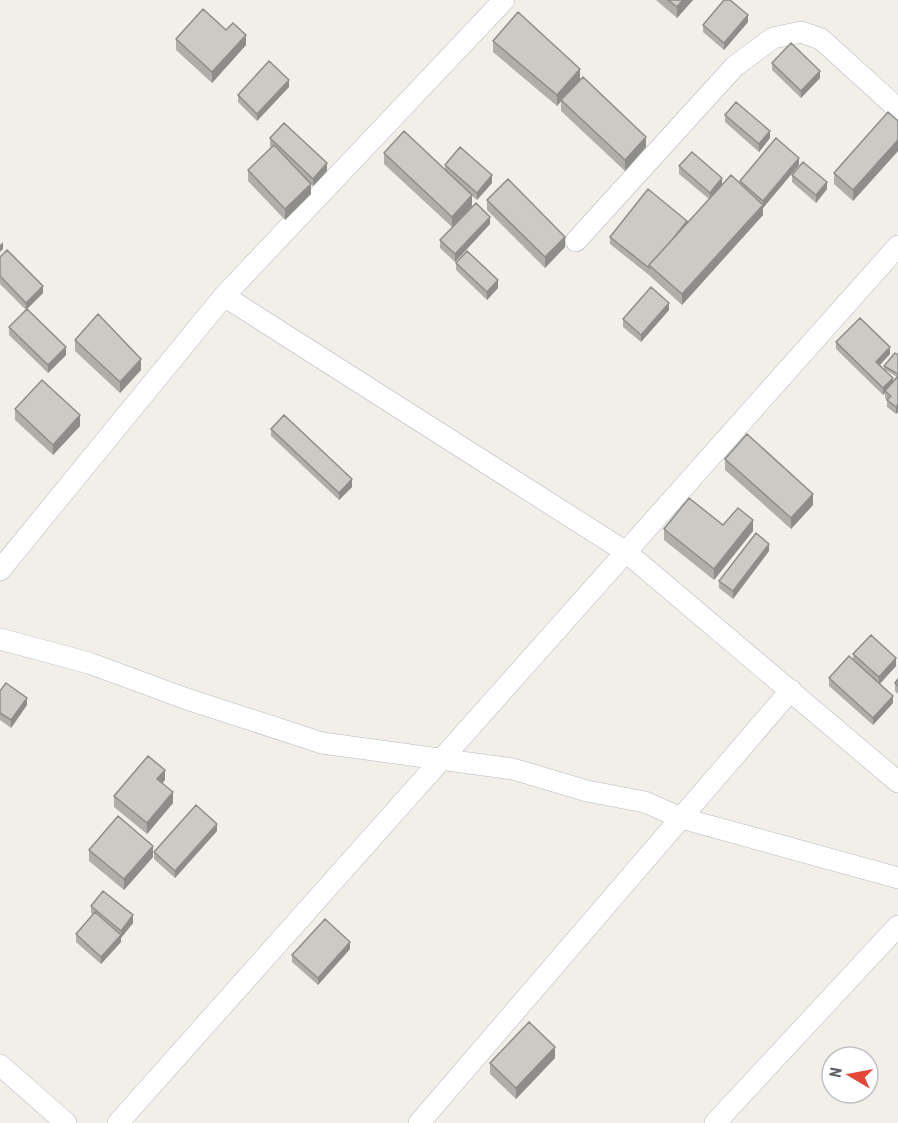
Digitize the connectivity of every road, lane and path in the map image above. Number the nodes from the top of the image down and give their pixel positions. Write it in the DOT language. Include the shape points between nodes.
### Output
graph roads {
  1 [pos="504,0"];
  2 [pos="898,109"];
  3 [pos="576,241"];
  4 [pos="898,246"];
  5 [pos="224,296"];
  6 [pos="626,552"];
  7 [pos="0,570"];
  8 [pos="0,639"];
  9 [pos="790,690"];
  10 [pos="440,761"];
  11 [pos="898,782"];
  12 [pos="681,818"];
  13 [pos="898,878"];
  14 [pos="898,926"];
  15 [pos="0,1065"];
  16 [pos="66,1123"];
  17 [pos="118,1123"];
  18 [pos="419,1123"];
  19 [pos="715,1123"];
  1 -- 5 [label="street"];
  2 -- 3 [label="street" via="821,39 801,32 773,38 735,66"];
  4 -- 6 [label="street"];
  5 -- 6 [label="street"];
  5 -- 7 [label="street"];
  6 -- 9 [label="street"];
  6 -- 10 [label="street"];
  8 -- 10 [label="street" via="89,663 322,743"];
  9 -- 11 [label="street"];
  9 -- 12 [label="street"];
  10 -- 12 [label="street" via="513,769 587,791 645,802"];
  10 -- 17 [label="street"];
  12 -- 13 [label="street"];
  12 -- 18 [label="street"];
  14 -- 19 [label="street"];
  15 -- 16 [label="street"];
}
